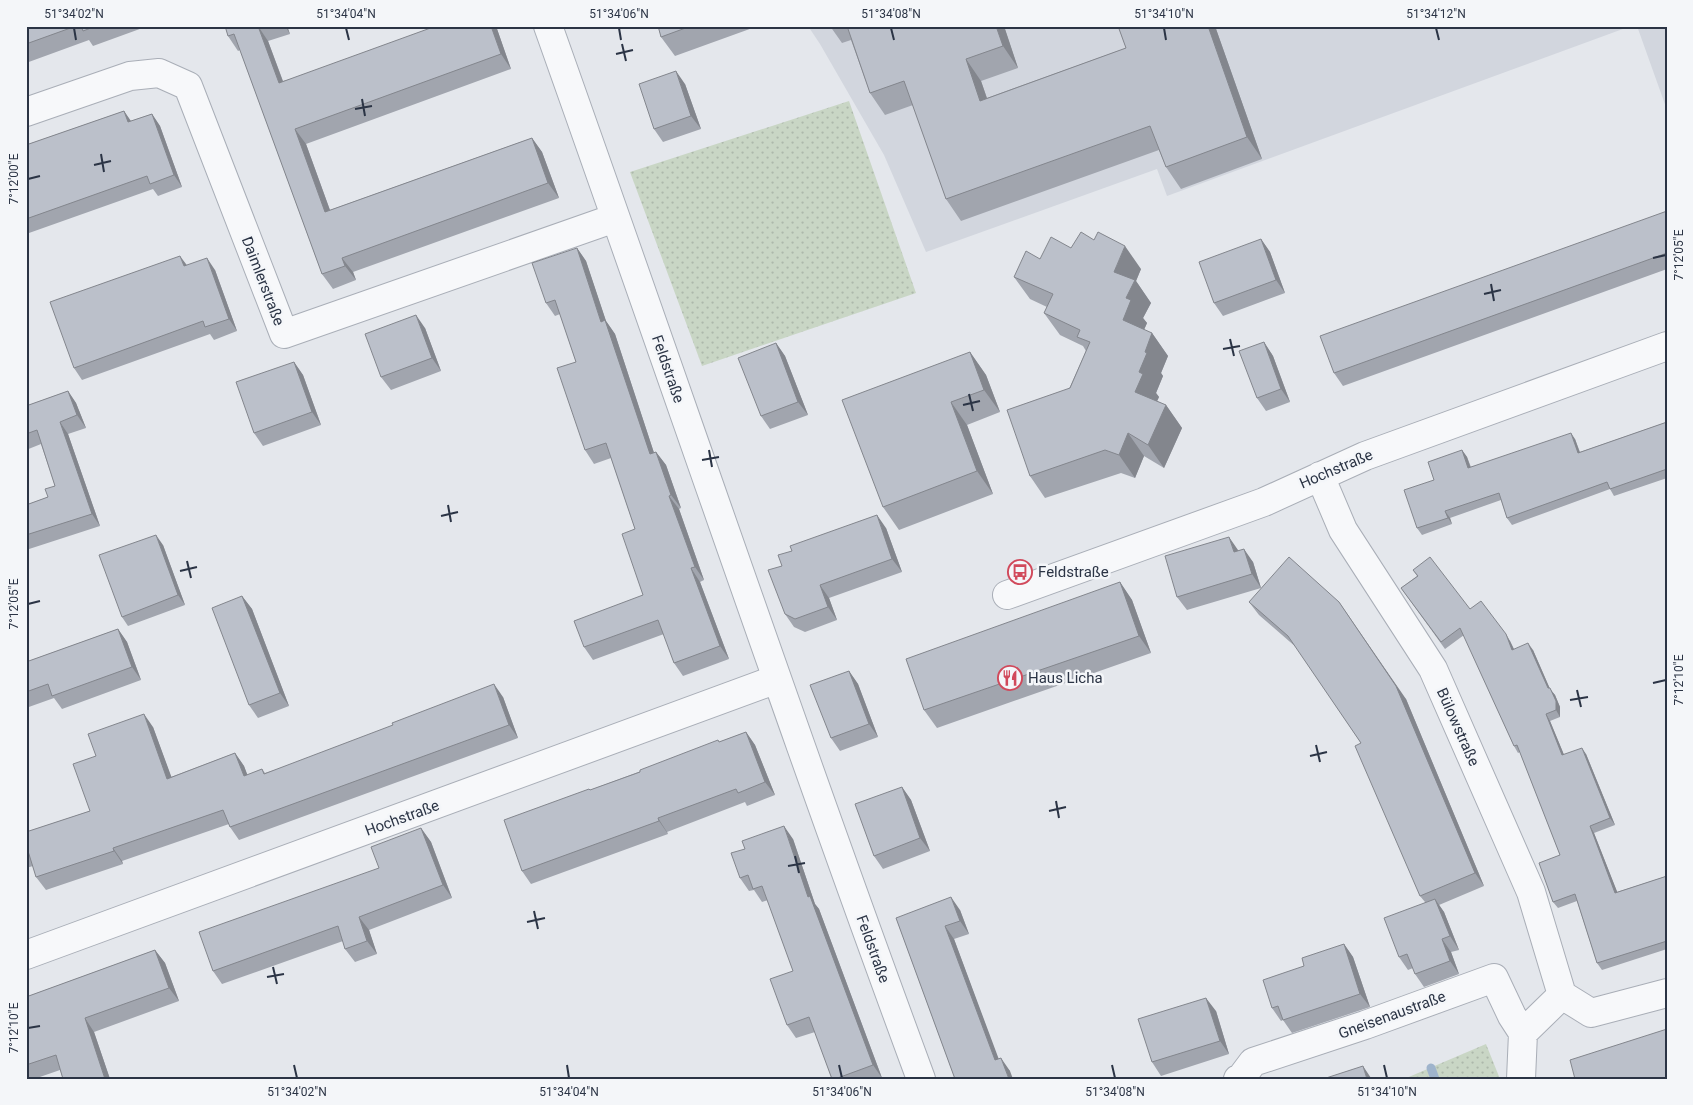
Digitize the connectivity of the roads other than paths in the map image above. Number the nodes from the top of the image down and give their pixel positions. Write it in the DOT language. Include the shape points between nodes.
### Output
graph roads {
  1 [pos="548,26"];
  2 [pos="26,112"];
  3 [pos="615,218"];
  4 [pos="1667,346"];
  5 [pos="1320,476"];
  6 [pos="1007,595"];
  7 [pos="777,679"];
  8 [pos="26,956"];
  9 [pos="1667,992"];
  10 [pos="1562,995"];
  11 [pos="1523,1032"];
  12 [pos="921,1079"];
  13 [pos="1238,1079"];
  14 [pos="1520,1079"];
  1 -- 3 [label="street, Feldstraße"];
  2 -- 3 [label="street, Daimlerstraße" via="130,76 159,73 188,86 284,334"];
  3 -- 7 [label="street, Feldstraße"];
  4 -- 5 [label="street, Hochstraße" via="1365,456"];
  5 -- 6 [label="street, Hochstraße" via="1264,502"];
  5 -- 10 [label="street, Bülowstraße" via="1343,530 1433,669 1531,892"];
  7 -- 8 [label="street, Hochstraße"];
  7 -- 12 [label="street, Feldstraße"];
  9 -- 10 [label="street" via="1591,1013"];
  10 -- 11 [label="street"];
  11 -- 13 [label="street, Gneisenaustraße" via="1494,978 1253,1062"];
  11 -- 14 [label="street"];
}
